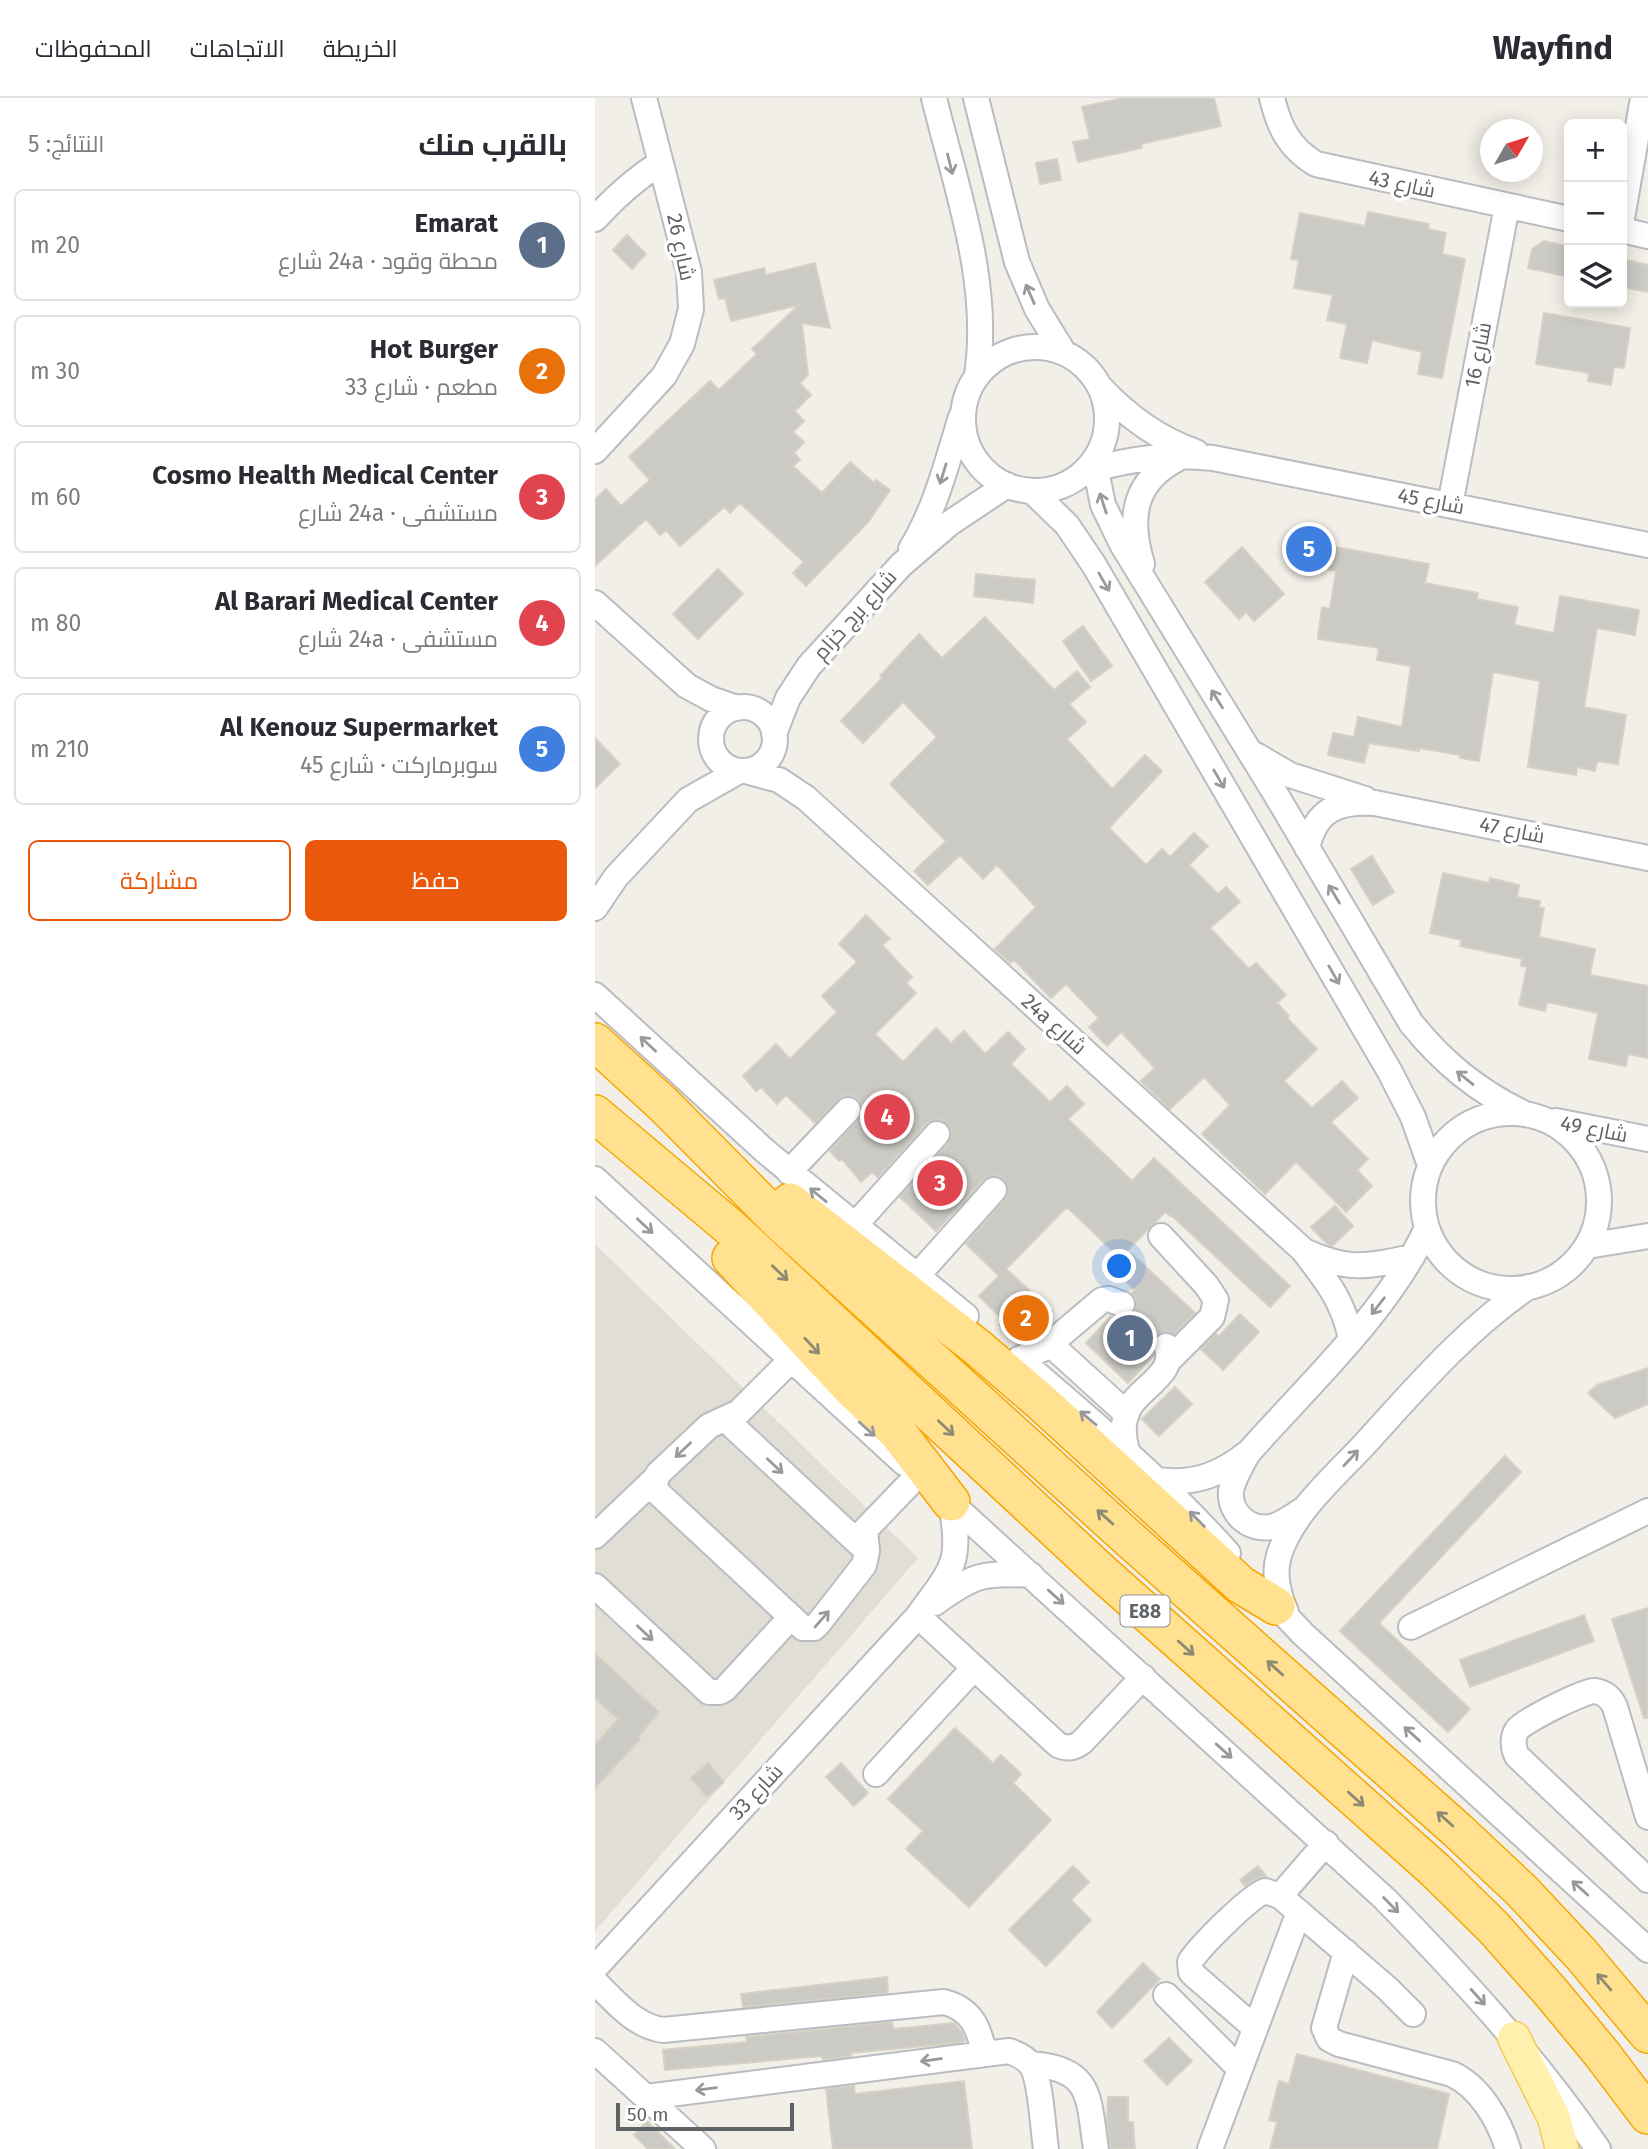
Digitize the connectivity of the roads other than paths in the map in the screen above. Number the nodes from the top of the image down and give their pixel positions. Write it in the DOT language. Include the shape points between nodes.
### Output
graph roads {
  1 [pos="644,98"];
  2 [pos="934,98"];
  3 [pos="976,98"];
  4 [pos="1272,98"];
  5 [pos="1643,98"];
  6 [pos="660,163"];
  7 [pos="1627,189"];
  8 [pos="1507,206"];
  9 [pos="1564,218"];
  10 [pos="595,219"];
  11 [pos="1627,231"];
  12 [pos="1648,236"];
  13 [pos="1064,353"];
  14 [pos="977,375"];
  15 [pos="1100,387"];
  16 [pos="963,409"];
  17 [pos="595,451"];
  18 [pos="1183,455"];
  19 [pos="1213,458"];
  20 [pos="1091,467"];
  21 [pos="1007,485"];
  22 [pos="1032,491"];
  23 [pos="1450,505"];
  24 [pos="1648,545"];
  25 [pos="901,565"];
  26 [pos="1149,588"];
  27 [pos="595,603"];
  28 [pos="809,666"];
  29 [pos="687,686"];
  30 [pos="742,708"];
  31 [pos="774,739"];
  32 [pos="711,740"];
  33 [pos="1247,748"];
  34 [pos="744,771"];
  35 [pos="806,798"];
  36 [pos="688,800"];
  37 [pos="1375,803"];
  38 [pos="1307,848"];
  39 [pos="1648,858"];
  40 [pos="605,883"];
  41 [pos="595,908"];
  42 [pos="595,995"];
  43 [pos="595,1042"];
  44 [pos="664,1105"];
  45 [pos="848,1110"];
  46 [pos="1532,1116"];
  47 [pos="605,1124"];
  48 [pos="937,1134"];
  49 [pos="1648,1139"];
  50 [pos="1430,1165"];
  51 [pos="789,1172"];
  52 [pos="595,1179"];
  53 [pos="988,1187"];
  54 [pos="855,1225"];
  55 [pos="1427,1228"];
  56 [pos="1161,1236"];
  57 [pos="1648,1236"];
  58 [pos="1587,1247"];
  59 [pos="1303,1250"];
  60 [pos="1412,1257"];
  61 [pos="913,1273"];
  62 [pos="1528,1287"];
  63 [pos="1122,1304"];
  64 [pos="1056,1339"];
  65 [pos="1351,1339"];
  66 [pos="1019,1359"];
  67 [pos="790,1361"];
  68 [pos="1130,1408"];
  69 [pos="725,1419"];
  70 [pos="1127,1451"];
  71 [pos="1249,1451"];
  72 [pos="918,1475"];
  73 [pos="656,1478"];
  74 [pos="1157,1480"];
  75 [pos="951,1502"];
  76 [pos="1305,1508"];
  77 [pos="1648,1511"];
  78 [pos="595,1536"];
  79 [pos="867,1551"];
  80 [pos="1031,1575"];
  81 [pos="595,1586"];
  82 [pos="1282,1613"];
  83 [pos="918,1616"];
  84 [pos="791,1617"];
  85 [pos="1411,1627"];
  86 [pos="974,1668"];
  87 [pos="1143,1677"];
  88 [pos="876,1774"];
  89 [pos="1648,1816"];
  90 [pos="1326,1843"];
  91 [pos="1648,1880"];
  92 [pos="1290,1904"];
  93 [pos="1648,1950"];
  94 [pos="1346,1952"];
  95 [pos="595,1968"];
  96 [pos="595,1982"];
  97 [pos="1166,1995"];
  98 [pos="1413,2014"];
  99 [pos="1255,2028"];
  100 [pos="1648,2034"];
  101 [pos="1514,2038"];
  102 [pos="595,2050"];
  103 [pos="983,2053"];
  104 [pos="1031,2064"];
  105 [pos="1239,2068"];
  106 [pos="646,2097"];
  107 [pos="1648,2115"];
  108 [pos="703,2149"];
  109 [pos="1046,2149"];
  110 [pos="1096,2149"];
  111 [pos="1210,2149"];
  112 [pos="1508,2149"];
  113 [pos="1562,2149"];
  114 [pos="1598,2149"];
  1 -- 6 [label="street, شارع 26"];
  2 -- 14 [label="street, one-way" via="977,275 982,325"];
  13 -- 3 [label="street, one-way" via="1037,309 1017,262"];
  4 -- 8 [label="street, شارع 43" via="1285,137 1316,164"];
  5 -- 7 [label="street"];
  6 -- 10 [label="street" via="622,191"];
  6 -- 17 [label="street, شارع 26" via="689,272 691,309 682,344 664,376"];
  8 -- 9 [label="street, شارع 43"];
  8 -- 23 [label="street, شارع 16"];
  11 -- 12 [label="street"];
  13 -- 14 [label="street" via="1026,347 991,361"];
  13 -- 15 [label="street" via="1085,367"];
  14 -- 16 [label="street"];
  15 -- 19 [label="street, شارع 45" via="1151,431"];
  15 -- 20 [label="street" via="1106,430"];
  16 -- 21 [label="street" via="972,455"];
  16 -- 25 [label="street, شارع برج خزام, one-way" via="937,494"];
  18 -- 19 [label="street, شارع 45"];
  18 -- 20 [label="street, شارع 45"];
  18 -- 26 [label="street" via="1151,478 1135,513 1136,544"];
  19 -- 23 [label="street, شارع 45"];
  20 -- 22 [label="street" via="1060,487"];
  26 -- 20 [label="street, one-way" via="1112,526"];
  21 -- 22 [label="street"];
  21 -- 25 [label="street, شارع برج خزام" via="950,523"];
  22 -- 50 [label="street, one-way" via="1067,525 1094,565 1390,1072"];
  23 -- 24 [label="street, شارع 45"];
  25 -- 28 [label="street, شارع برج خزام"];
  33 -- 26 [label="street, one-way"];
  27 -- 29 [label="street"];
  28 -- 30 [label="street, شارع برج خزام" via="779,689"];
  28 -- 31 [label="street, شارع برج خزام" via="789,698"];
  29 -- 30 [label="street"];
  29 -- 32 [label="street"];
  30 -- 31 [label="street" via="765,716"];
  30 -- 32 [label="street" via="719,717"];
  31 -- 34 [label="street" via="766,762"];
  31 -- 35 [label="street, 24a شارع"];
  32 -- 34 [label="street" via="721,762"];
  32 -- 36 [label="street"];
  33 -- 37 [label="street, شارع 47" via="1290,775"];
  33 -- 38 [label="street"];
  34 -- 35 [label="street, 24a شارع" via="779,780"];
  34 -- 36 [label="street"];
  35 -- 59 [label="street, 24a شارع"];
  36 -- 40 [label="street"];
  37 -- 38 [label="street, شارع 47" via="1344,803 1332,808 1315,825"];
  37 -- 39 [label="street, شارع 47"];
  46 -- 38 [label="street, one-way" via="1473,1085 1429,1046 1395,998"];
  40 -- 41 [label="street"];
  51 -- 42 [label="street, one-way"];
  43 -- 44 [label="highway"];
  44 -- 82 [label="highway" via="977,1347 1241,1585"];
  100 -- 44 [label="highway, E88, one-way" via="1521,1890 779,1221"];
  45 -- 51 [label="street"];
  46 -- 49 [label="street, شارع 49"];
  46 -- 50 [label="street" via="1506,1113 1461,1128 1443,1144"];
  46 -- 58 [label="street" via="1573,1139 1596,1179 1596,1225"];
  47 -- 75 [label="highway, one-way" via="898,1433"];
  47 -- 107 [label="highway, E88, one-way" via="723,1221 1101,1572 1435,1870 1549,1990"];
  48 -- 54 [label="street"];
  50 -- 55 [label="street" via="1424,1186"];
  54 -- 51 [label="street, one-way"];
  52 -- 67 [label="street, one-way"];
  53 -- 61 [label="street"];
  54 -- 61 [label="street"];
  55 -- 60 [label="street"];
  55 -- 62 [label="street" via="1438,1250 1474,1281 1497,1288"];
  56 -- 68 [label="street" via="1216,1300 1212,1317 1167,1352 1164,1370"];
  57 -- 58 [label="street"];
  58 -- 62 [label="street" via="1559,1275"];
  59 -- 60 [label="street, 24a شارع" via="1348,1266"];
  59 -- 65 [label="street, 24a شارع" via="1335,1293"];
  60 -- 65 [label="street, one-way"];
  61 -- 66 [label="street"];
  76 -- 62 [label="street, one-way" via="1452,1349"];
  63 -- 64 [label="street" via="1102,1300"];
  64 -- 66 [label="street"];
  64 -- 68 [label="street"];
  65 -- 71 [label="street"];
  70 -- 66 [label="street, one-way"];
  67 -- 69 [label="street" via="739,1412"];
  67 -- 72 [label="street, one-way"];
  68 -- 70 [label="street" via="1124,1439"];
  69 -- 73 [label="street, one-way" via="709,1426"];
  69 -- 79 [label="street, one-way"];
  70 -- 74 [label="street"];
  71 -- 74 [label="street" via="1207,1478"];
  71 -- 76 [label="street" via="1231,1490 1236,1512 1244,1521 1265,1528"];
  72 -- 75 [label="street"];
  72 -- 79 [label="street" via="869,1523 864,1537"];
  73 -- 78 [label="street"];
  73 -- 84 [label="street" via="657,1492"];
  82 -- 74 [label="street, one-way"];
  75 -- 80 [label="street"];
  75 -- 83 [label="street, شارع 33" via="957,1541 953,1563"];
  76 -- 82 [label="street" via="1277,1564"];
  77 -- 85 [label="street"];
  84 -- 79 [label="street, one-way" via="803,1628 814,1628 860,1571"];
  80 -- 83 [label="street, شارع 33" via="977,1577"];
  80 -- 87 [label="street, one-way"];
  81 -- 84 [label="street, one-way" via="705,1690 715,1693 725,1689"];
  93 -- 82 [label="street, one-way"];
  83 -- 86 [label="street"];
  83 -- 95 [label="street, شارع 33"];
  86 -- 87 [label="street" via="1064,1748 1082,1742"];
  86 -- 88 [label="street"];
  87 -- 90 [label="street, one-way"];
  89 -- 91 [label="street" via="1608,1696 1588,1692 1517,1730 1513,1743 1517,1756"];
  90 -- 92 [label="street"];
  90 -- 101 [label="street, one-way" via="1432,1947"];
  92 -- 94 [label="street"];
  92 -- 99 [label="street"];
  92 -- 99 [label="street" via="1265,1891 1256,1896 1190,1962 1191,1972"];
  94 -- 98 [label="street"];
  94 -- 112 [label="street" via="1324,2028 1329,2039 1462,2079 1502,2131"];
  96 -- 103 [label="street" via="635,2020 663,2030 944,2002 974,2020"];
  97 -- 105 [label="street"];
  99 -- 105 [label="street"];
  101 -- 113 [label="main road" via="1553,2118"];
  101 -- 114 [label="street"];
  102 -- 106 [label="street"];
  103 -- 104 [label="street" via="1009,2051"];
  103 -- 106 [label="street, one-way"];
  104 -- 109 [label="street"];
  104 -- 110 [label="street" via="1062,2069 1078,2080 1088,2097"];
  105 -- 111 [label="street"];
  106 -- 108 [label="street"];
}
